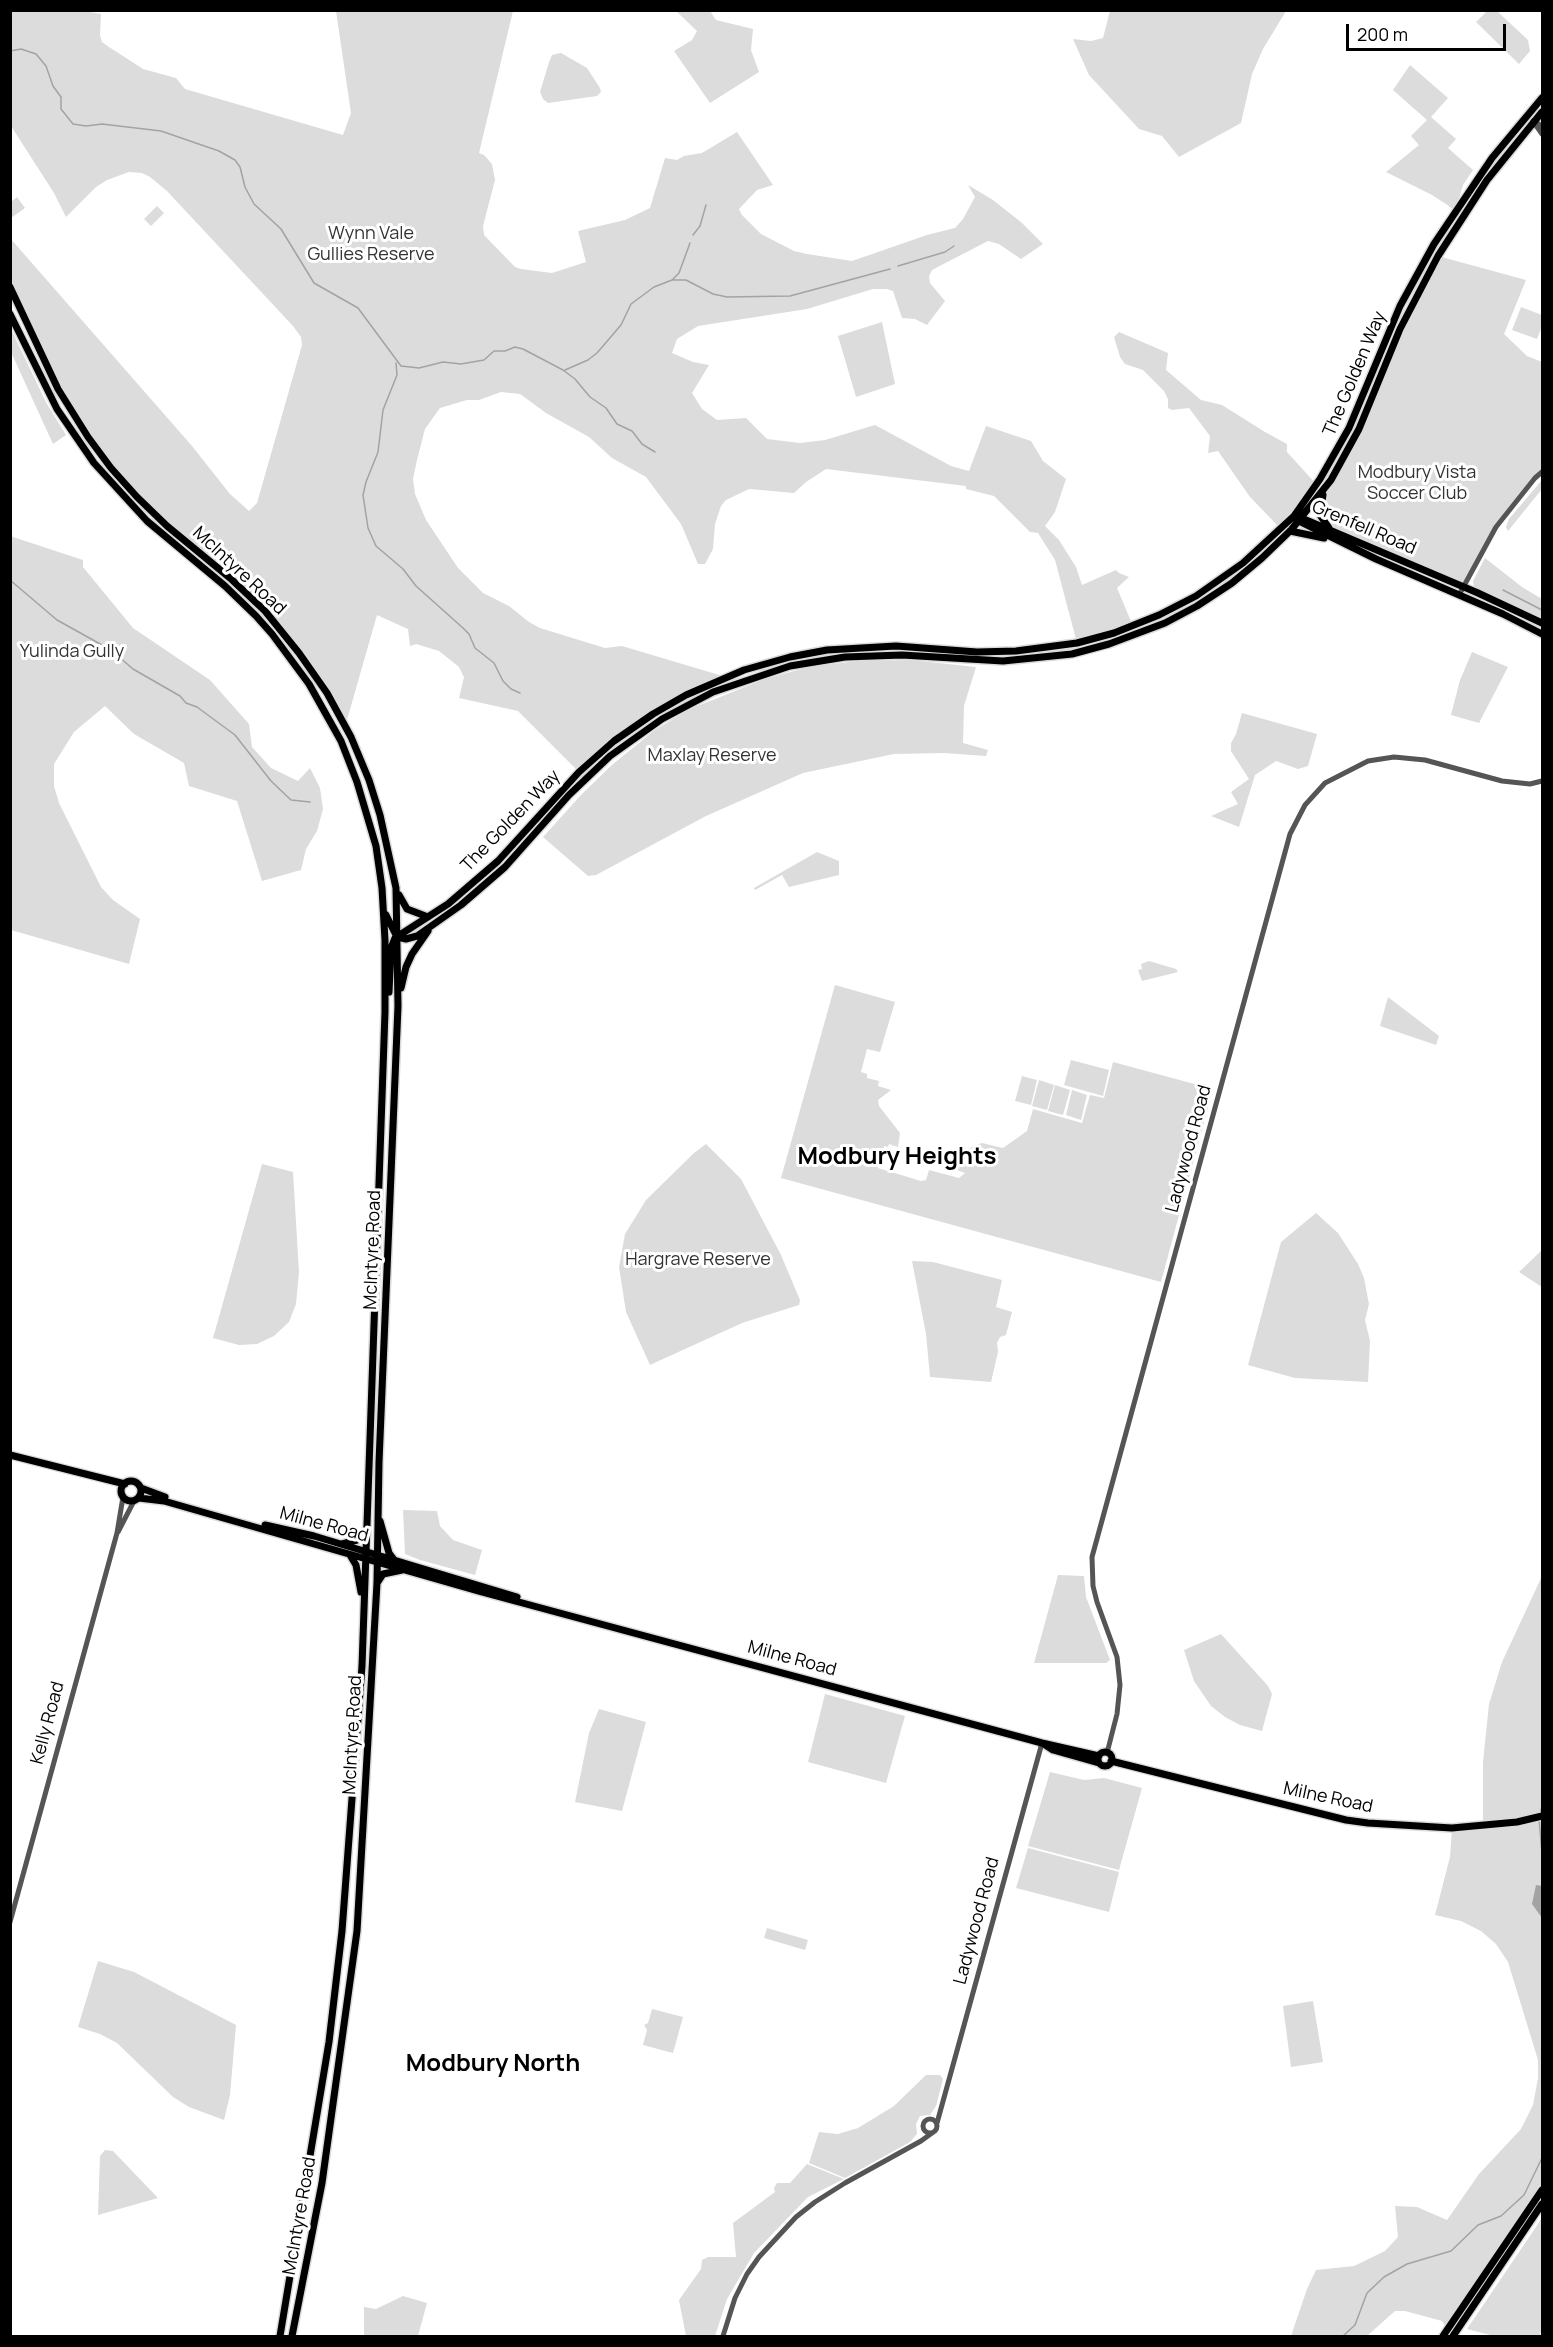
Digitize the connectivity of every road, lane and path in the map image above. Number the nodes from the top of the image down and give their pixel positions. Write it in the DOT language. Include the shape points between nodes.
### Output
graph roads {
  1 [pos="1542,98"];
  2 [pos="1542,112"];
  3 [pos="1527,117"];
  4 [pos="1534,122"];
  5 [pos="1542,126"];
  6 [pos="1542,134"];
  7 [pos="10,287"];
  8 [pos="10,314"];
  9 [pos="1542,472"];
  10 [pos="1324,490"];
  11 [pos="1298,519"];
  12 [pos="1331,530"];
  13 [pos="1290,531"];
  14 [pos="1338,541"];
  15 [pos="1463,586"];
  16 [pos="1459,595"];
  17 [pos="1542,623"];
  18 [pos="1542,634"];
  19 [pos="1542,782"];
  20 [pos="562,803"];
  21 [pos="546,807"];
  22 [pos="544,825"];
  23 [pos="396,888"];
  24 [pos="384,908"];
  25 [pos="428,917"];
  26 [pos="431,927"];
  27 [pos="397,937"];
  28 [pos="398,1006"];
  29 [pos="385,1012"];
  30 [pos="10,1455"];
  31 [pos="95,1478"];
  32 [pos="125,1484"];
  33 [pos="141,1488"];
  34 [pos="122,1495"];
  35 [pos="136,1499"];
  36 [pos="378,1513"];
  37 [pos="366,1528"];
  38 [pos="117,1533"];
  39 [pos="336,1544"];
  40 [pos="349,1554"];
  41 [pos="365,1555"];
  42 [pos="377,1559"];
  43 [pos="395,1561"];
  44 [pos="406,1570"];
  45 [pos="377,1582"];
  46 [pos="364,1604"];
  47 [pos="533,1604"];
  48 [pos="1042,1743"];
  49 [pos="1107,1753"];
  50 [pos="1099,1759"];
  51 [pos="1111,1761"];
  52 [pos="1539,1817"];
  53 [pos="10,1922"];
  54 [pos="940,2106"];
  55 [pos="930,2118"];
  56 [pos="937,2123"];
  57 [pos="923,2127"];
  58 [pos="932,2133"];
  59 [pos="914,2143"];
  60 [pos="1542,2190"];
  61 [pos="1542,2204"];
  62 [pos="1498,2255"];
  63 [pos="1505,2260"];
  64 [pos="280,2337"];
  65 [pos="292,2337"];
  66 [pos="723,2337"];
  67 [pos="1443,2337"];
  68 [pos="1453,2337"];
  1 -- 3 [label="main road, The Golden Way"];
  2 -- 4 [label="main road, The Golden Way"];
  3 -- 4 [label="street"];
  3 -- 11 [label="main road, The Golden Way" via="1475,181 1434,244 1400,306 1345,438"];
  4 -- 5 [label="street"];
  4 -- 6 [label="street"];
  4 -- 10 [label="main road, The Golden Way" via="1487,180 1438,255 1408,312 1359,429"];
  7 -- 23 [label="main road, McIntyre Road" via="58,388 99,453 137,497 265,612 327,693 369,780"];
  8 -- 24 [label="main road, McIntyre Road" via="48,393 94,463 147,521 256,616 322,704 349,759 364,802 376,846"];
  9 -- 15 [label="street" via="1497,526"];
  10 -- 11 [label="main road, The Golden Way"];
  10 -- 12 [label="main road" via="1320,515"];
  11 -- 12 [label="main road, Grenfell Road"];
  11 -- 13 [label="main road, The Golden Way"];
  11 -- 14 [label="main road, Grenfell Road"];
  11 -- 21 [label="main road, The Golden Way" via="1213,585 1159,615 1114,633 1059,647 1016,651 844,648 790,657 736,673 686,695 628,730 579,771"];
  12 -- 15 [label="main road, Grenfell Road"];
  13 -- 14 [label="main road"];
  13 -- 20 [label="main road, The Golden Way" via="1243,574 1207,600 1165,623 1109,644 1012,661 891,655 835,658 790,666 731,685 679,709 637,736"];
  14 -- 16 [label="main road, Grenfell Road"];
  15 -- 16 [label="street"];
  15 -- 17 [label="main road, Grenfell Road"];
  16 -- 18 [label="main road, Grenfell Road"];
  19 -- 49 [label="street, Ladywood Road" via="1502,781 1425,760 1394,757 1368,761 1325,783 1305,805 1290,834 1092,1557 1097,1602 1117,1657 1120,1685"];
  20 -- 21 [label="main road"];
  20 -- 22 [label="main road, The Golden Way"];
  21 -- 22 [label="main road"];
  21 -- 25 [label="main road, The Golden Way" via="498,861"];
  22 -- 26 [label="main road, The Golden Way" via="505,867"];
  23 -- 25 [label="main road" via="407,909"];
  23 -- 27 [label="main road, McIntyre Road"];
  24 -- 27 [label="main road"];
  24 -- 29 [label="main road, McIntyre Road"];
  25 -- 27 [label="main road, The Golden Way"];
  26 -- 27 [label="main road, The Golden Way" via="411,938"];
  26 -- 28 [label="main road" via="406,967"];
  27 -- 28 [label="main road, McIntyre Road"];
  27 -- 29 [label="main road" via="391,948"];
  28 -- 36 [label="main road, McIntyre Road"];
  29 -- 37 [label="main road, McIntyre Road"];
  30 -- 31 [label="main road"];
  31 -- 32 [label="main road"];
  31 -- 34 [label="main road"];
  32 -- 33 [label="main road" via="132,1481"];
  32 -- 34 [label="main road"];
  33 -- 35 [label="main road"];
  33 -- 39 [label="main road, Milne Road"];
  34 -- 35 [label="main road" via="128,1501"];
  34 -- 38 [label="street, Kelly Road"];
  35 -- 38 [label="street, Kelly Road"];
  35 -- 40 [label="main road, Milne Road" via="165,1501"];
  36 -- 42 [label="main road, McIntyre Road"];
  36 -- 43 [label="main road"];
  37 -- 39 [label="main road" via="357,1540"];
  37 -- 41 [label="main road, McIntyre Road"];
  38 -- 53 [label="street, Kelly Road"];
  39 -- 41 [label="main road, Milne Road"];
  40 -- 41 [label="main road, Milne Road"];
  40 -- 46 [label="main road" via="356,1565"];
  41 -- 42 [label="main road, Milne Road"];
  41 -- 46 [label="main road, McIntyre Road"];
  42 -- 43 [label="main road, Milne Road"];
  42 -- 44 [label="main road, Milne Road"];
  42 -- 45 [label="main road, McIntyre Road"];
  43 -- 47 [label="main road, Milne Road"];
  44 -- 45 [label="main road" via="383,1574"];
  44 -- 47 [label="main road, Milne Road"];
  45 -- 65 [label="main road, McIntyre Road" via="357,1931 322,2183"];
  46 -- 64 [label="main road, McIntyre Road" via="343,1920 331,2031"];
  47 -- 48 [label="main road, Milne Road"];
  48 -- 50 [label="main road, Milne Road" via="1053,1750"];
  48 -- 54 [label="street, Ladywood Road"];
  49 -- 50 [label="main road"];
  49 -- 51 [label="main road"];
  50 -- 51 [label="main road" via="1106,1766"];
  51 -- 52 [label="main road, Milne Road" via="1368,1823 1452,1828"];
  54 -- 55 [label="street, Ladywood Road"];
  54 -- 56 [label="street, Ladywood Road"];
  55 -- 56 [label="street"];
  55 -- 57 [label="street"];
  56 -- 58 [label="street"];
  57 -- 58 [label="street"];
  57 -- 59 [label="street"];
  58 -- 59 [label="street"];
  59 -- 66 [label="street" via="796,2217 747,2274"];
  60 -- 62 [label="main road"];
  61 -- 63 [label="main road"];
  62 -- 63 [label="main road"];
  62 -- 67 [label="main road"];
  63 -- 68 [label="main road"];
}
